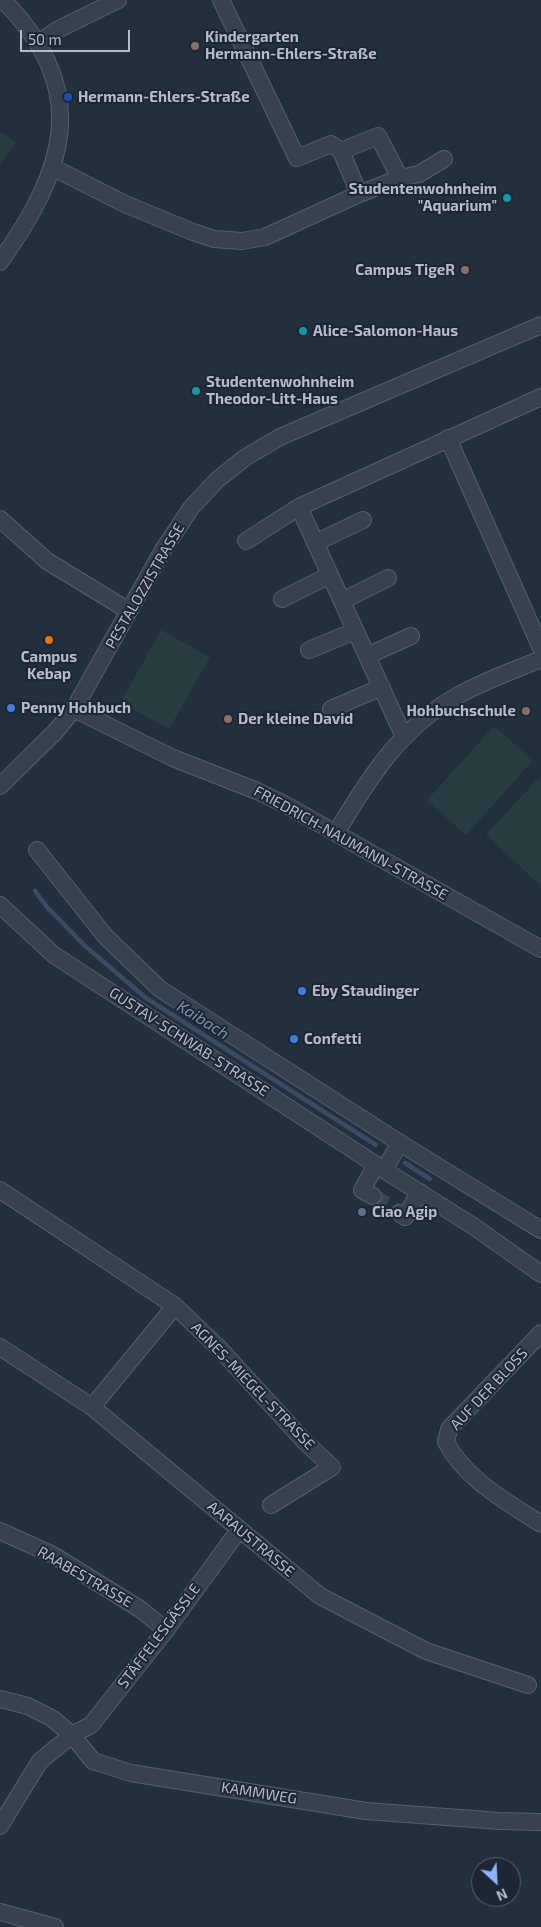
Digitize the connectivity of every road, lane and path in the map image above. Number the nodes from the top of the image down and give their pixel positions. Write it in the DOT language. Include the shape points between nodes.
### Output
graph roads {
  1 [pos="3,0"];
  2 [pos="118,0"];
  3 [pos="221,0"];
  4 [pos="38,43"];
  5 [pos="341,151"];
  6 [pos="444,159"];
  7 [pos="52,167"];
  8 [pos="400,178"];
  9 [pos="359,194"];
  10 [pos="0,262"];
  11 [pos="541,325"];
  12 [pos="541,397"];
  13 [pos="448,438"];
  14 [pos="299,507"];
  15 [pos="0,518"];
  16 [pos="363,520"];
  17 [pos="246,540"];
  18 [pos="315,543"];
  19 [pos="330,575"];
  20 [pos="388,578"];
  21 [pos="282,599"];
  22 [pos="342,601"];
  23 [pos="129,611"];
  24 [pos="356,631"];
  25 [pos="411,636"];
  26 [pos="541,648"];
  27 [pos="309,650"];
  28 [pos="367,656"];
  29 [pos="541,659"];
  30 [pos="382,687"];
  31 [pos="74,709"];
  32 [pos="331,709"];
  33 [pos="404,736"];
  34 [pos="0,786"];
  35 [pos="336,833"];
  36 [pos="36,850"];
  37 [pos="0,905"];
  38 [pos="541,949"];
  39 [pos="400,1143"];
  40 [pos="380,1168"];
  41 [pos="0,1190"];
  42 [pos="420,1192"];
  43 [pos="373,1196"];
  44 [pos="399,1213"];
  45 [pos="541,1230"];
  46 [pos="541,1274"];
  47 [pos="175,1306"];
  48 [pos="541,1333"];
  49 [pos="0,1348"];
  50 [pos="92,1407"];
  51 [pos="271,1505"];
  52 [pos="541,1524"];
  53 [pos="239,1530"];
  54 [pos="0,1531"];
  55 [pos="166,1630"];
  56 [pos="528,1685"];
  57 [pos="0,1699"];
  58 [pos="72,1735"];
  59 [pos="541,1822"];
  60 [pos="0,1826"];
  61 [pos="0,1912"];
  62 [pos="55,1927"];
  1 -- 4 [label="street" via="26,24"];
  2 -- 4 [label="street"];
  3 -- 5 [label="street" via="297,158 331,144"];
  4 -- 7 [label="street" via="51,68 58,94 58,143"];
  5 -- 8 [label="street" via="378,136"];
  5 -- 9 [label="street"];
  6 -- 8 [label="street" via="419,174"];
  7 -- 9 [label="street" via="134,208 192,232 231,242 265,237"];
  7 -- 10 [label="street" via="30,217"];
  8 -- 9 [label="street"];
  11 -- 23 [label="street, PESTALOZZISTRASSE" via="293,431 246,457 217,480 182,520"];
  12 -- 13 [label="street"];
  13 -- 14 [label="street"];
  13 -- 26 [label="street"];
  14 -- 17 [label="street"];
  14 -- 18 [label="street"];
  15 -- 23 [label="street" via="47,561"];
  16 -- 18 [label="street"];
  18 -- 19 [label="street"];
  19 -- 21 [label="street"];
  19 -- 22 [label="street"];
  20 -- 22 [label="street"];
  22 -- 24 [label="street"];
  23 -- 31 [label="street, PESTALOZZISTRASSE"];
  24 -- 27 [label="street"];
  24 -- 28 [label="street"];
  25 -- 28 [label="street"];
  28 -- 30 [label="street"];
  29 -- 33 [label="street" via="458,696"];
  30 -- 32 [label="street"];
  30 -- 33 [label="street"];
  31 -- 34 [label="street, PESTALOZZISTRASSE"];
  31 -- 35 [label="street, FRIEDRICH-NAUMANN-STRASSE" via="173,758 257,791"];
  33 -- 35 [label="street" via="377,768"];
  35 -- 38 [label="street, FRIEDRICH-NAUMANN-STRASSE"];
  36 -- 39 [label="street, GUSTAV-SCHWAB-STRASSE" via="105,936 160,989"];
  37 -- 40 [label="street, GUSTAV-SCHWAB-STRASSE" via="54,955"];
  39 -- 40 [label="street"];
  39 -- 45 [label="street, GUSTAV-SCHWAB-STRASSE"];
  40 -- 42 [label="street, GUSTAV-SCHWAB-STRASSE"];
  40 -- 43 [label="street" via="362,1190"];
  41 -- 47 [label="street, AGNES-MIEGEL-STRASSE"];
  42 -- 44 [label="street" via="405,1217"];
  42 -- 46 [label="street, GUSTAV-SCHWAB-STRASSE"];
  47 -- 50 [label="street"];
  47 -- 51 [label="street, AGNES-MIEGEL-STRASSE" via="332,1467"];
  48 -- 52 [label="street, AUF DER BLOSS" via="449,1429 446,1442 454,1458 495,1494"];
  49 -- 50 [label="street, AARAUSTRASSE"];
  50 -- 53 [label="street, AARAUSTRASSE"];
  53 -- 55 [label="street, STÄFFELESGÄSSLE"];
  53 -- 56 [label="street, AARAUSTRASSE" via="320,1596 426,1651"];
  54 -- 55 [label="street, RAABESTRASSE" via="53,1555 140,1609"];
  55 -- 58 [label="street, STÄFFELESGÄSSLE" via="91,1725"];
  57 -- 58 [label="street, KAMMWEG" via="28,1706 54,1719"];
  58 -- 59 [label="street, KAMMWEG" via="93,1761 131,1773 366,1811"];
  58 -- 60 [label="street, STÄFFELESGÄSSLE" via="40,1761"];
  61 -- 62 [label="street"];
}
